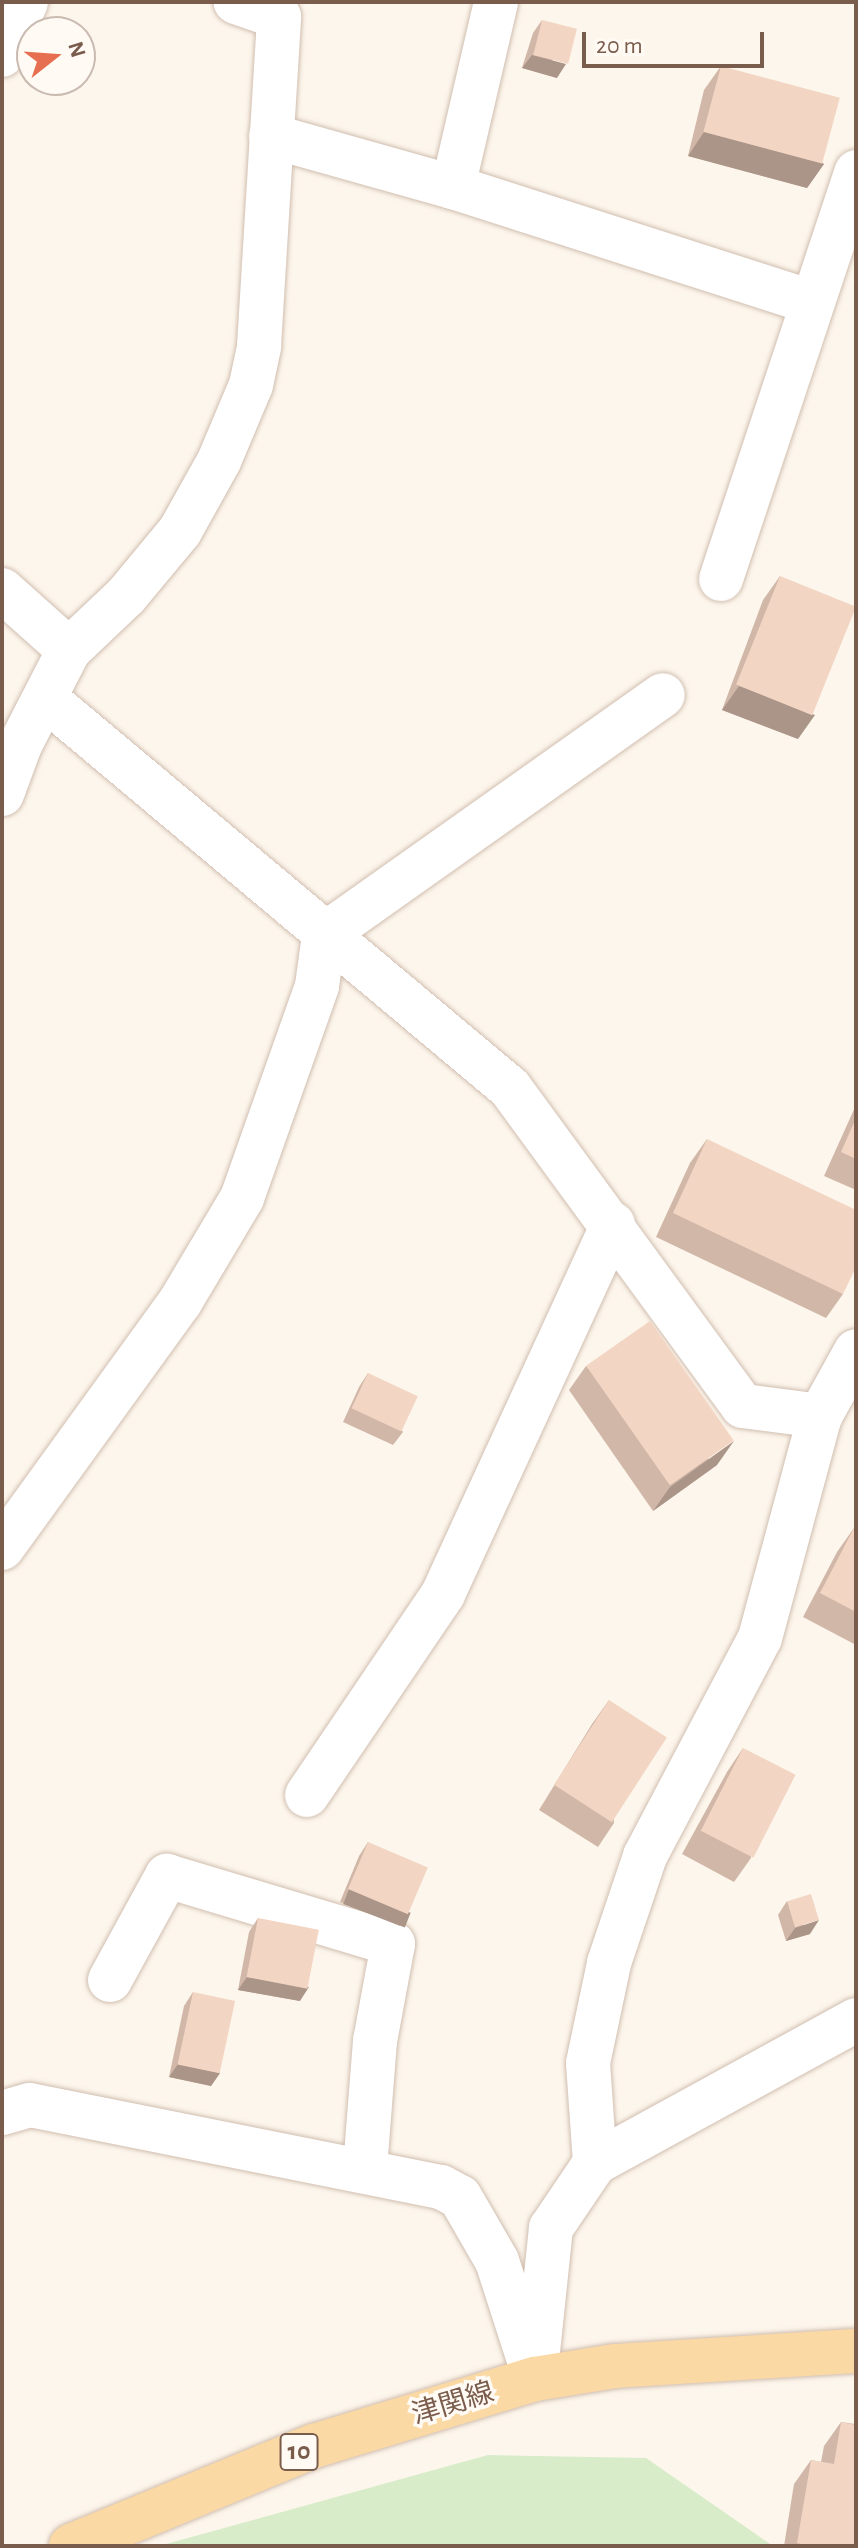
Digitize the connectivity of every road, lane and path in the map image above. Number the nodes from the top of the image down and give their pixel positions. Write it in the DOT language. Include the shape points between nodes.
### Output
graph roads {
  1 [pos="26,2"];
  2 [pos="236,2"];
  3 [pos="496,2"];
  4 [pos="2,55"];
  5 [pos="271,136"];
  6 [pos="856,172"];
  7 [pos="453,187"];
  8 [pos="812,302"];
  9 [pos="721,579"];
  10 [pos="2,590"];
  11 [pos="69,650"];
  12 [pos="663,695"];
  13 [pos="46,699"];
  14 [pos="2,794"];
  15 [pos="324,935"];
  16 [pos="613,1224"];
  17 [pos="856,1351"];
  18 [pos="820,1416"];
  19 [pos="2,1548"];
  20 [pos="307,1795"];
  21 [pos="110,1980"];
  22 [pos="856,2020"];
  23 [pos="2,2113"];
  24 [pos="595,2163"];
  25 [pos="365,2169"];
  26 [pos="856,2351"];
  27 [pos="535,2379"];
  28 [pos="71,2546"];
  1 -- 4 [label="street"];
  2 -- 5 [label="street" via="279,17"];
  3 -- 7 [label="street"];
  5 -- 7 [label="street"];
  5 -- 11 [label="street" via="259,346 251,385 219,461 180,531 126,596"];
  6 -- 8 [label="street"];
  7 -- 8 [label="street"];
  8 -- 9 [label="street"];
  10 -- 11 [label="street"];
  11 -- 13 [label="street"];
  12 -- 15 [label="street"];
  13 -- 14 [label="street" via="20,745"];
  13 -- 15 [label="street"];
  15 -- 16 [label="street" via="510,1088"];
  15 -- 19 [label="street" via="317,986 242,1198 146,1352"];
  16 -- 18 [label="street" via="743,1406"];
  16 -- 20 [label="street" via="463,1557"];
  17 -- 18 [label="street"];
  18 -- 24 [label="street" via="760,1638 645,1856 609,1963 588,2063"];
  21 -- 25 [label="street" via="167,1876 393,1944 375,2041"];
  22 -- 24 [label="street"];
  23 -- 25 [label="street" via="30,2105"];
  24 -- 27 [label="street" via="551,2228"];
  25 -- 27 [label="street" via="441,2187 460,2197 497,2261"];
  26 -- 27 [label="main road, 津関線 / 10" via="615,2366"];
  27 -- 28 [label="main road, 津関線 / 10" via="314,2446"];
}
